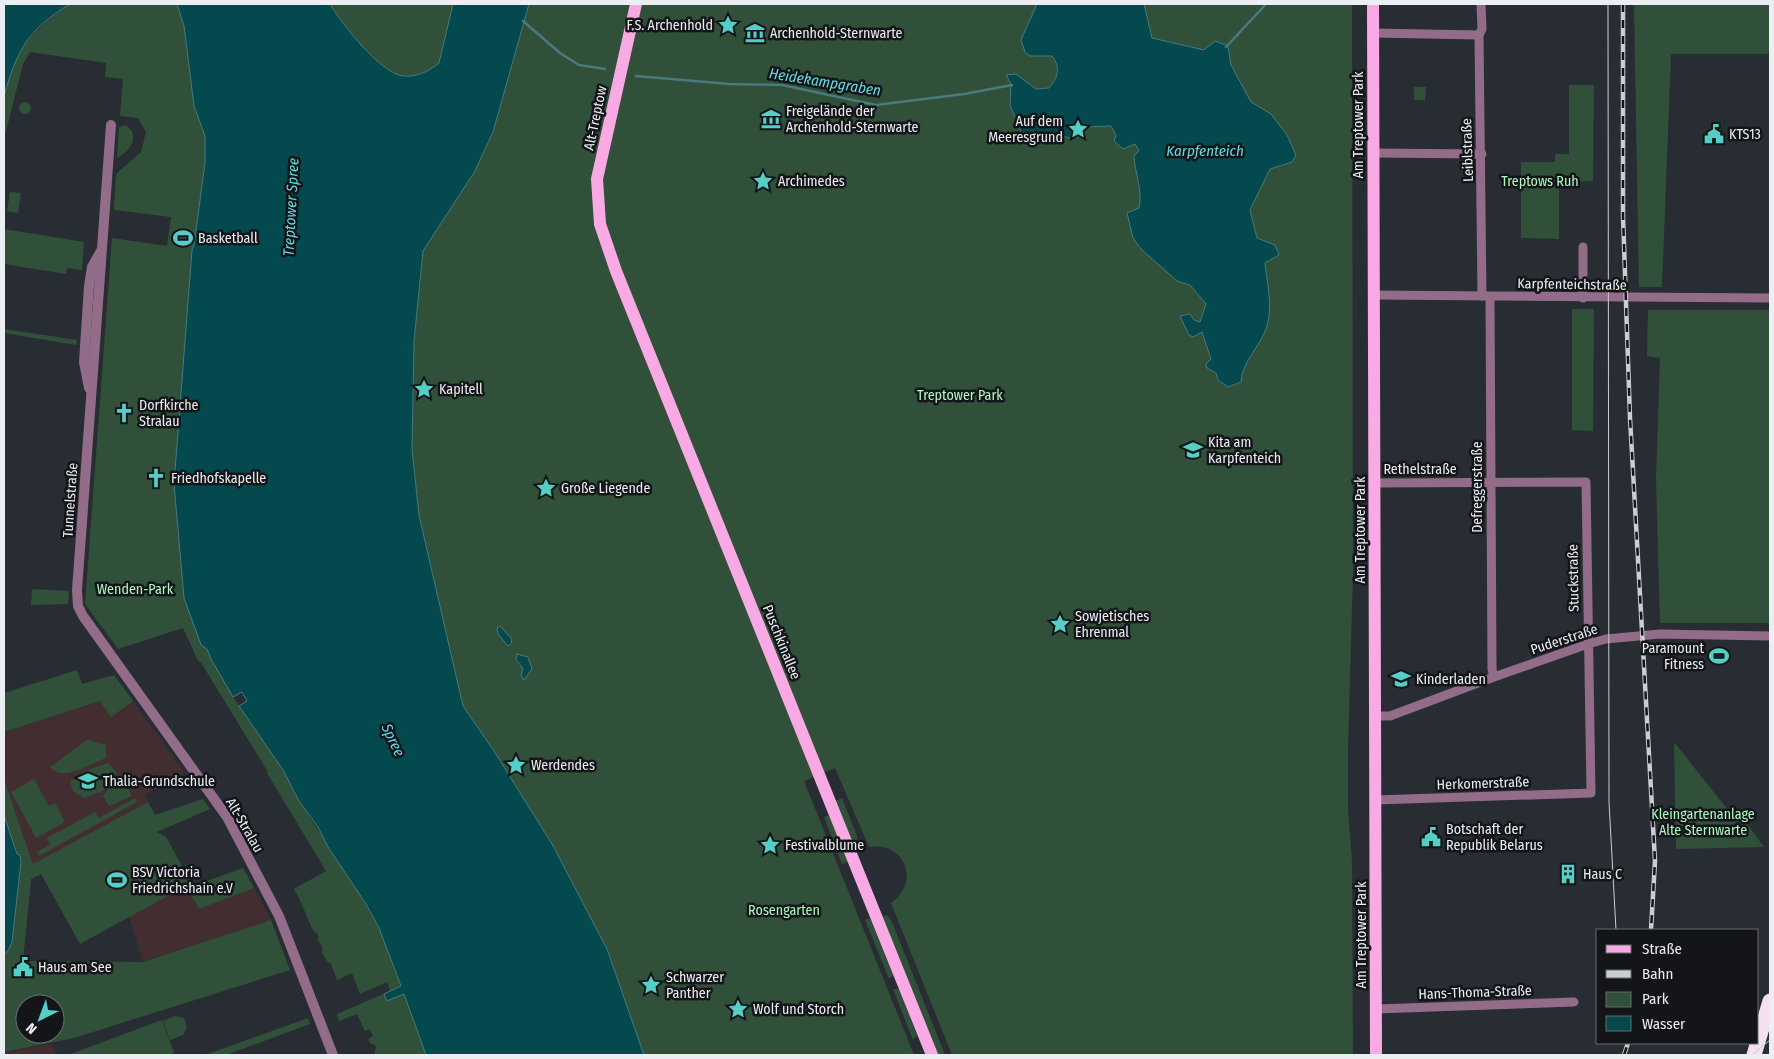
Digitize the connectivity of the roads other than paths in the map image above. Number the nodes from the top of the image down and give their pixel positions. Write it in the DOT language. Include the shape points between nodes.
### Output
graph roads {
  1 [pos="636,4"];
  2 [pos="1373,4"];
  3 [pos="1481,4"];
  4 [pos="1373,33"];
  5 [pos="1479,35"];
  6 [pos="111,124"];
  7 [pos="1374,153"];
  8 [pos="1482,154"];
  9 [pos="605,240"];
  10 [pos="1584,247"];
  11 [pos="1374,295"];
  12 [pos="1486,297"];
  13 [pos="1583,298"];
  14 [pos="1770,298"];
  15 [pos="1491,482"];
  16 [pos="1586,482"];
  17 [pos="1374,483"];
  18 [pos="78,606"];
  19 [pos="1770,636"];
  20 [pos="1588,644"];
  21 [pos="1494,677"];
  22 [pos="1375,716"];
  23 [pos="1591,793"];
  24 [pos="1375,800"];
  25 [pos="1770,1001"];
  26 [pos="1574,1002"];
  27 [pos="1376,1010"];
  28 [pos="1759,1038"];
  29 [pos="333,1055"];
  30 [pos="932,1055"];
  31 [pos="1376,1055"];
  1 -- 9 [label="main road, Alt-Treptow" via="597,179 598,212"];
  2 -- 4 [label="main road, Am Treptower Park"];
  3 -- 5 [label="street, Leiblstraße" via="1482,29"];
  4 -- 5 [label="street"];
  4 -- 7 [label="main road, Am Treptower Park"];
  5 -- 8 [label="street, Leiblstraße"];
  6 -- 18 [label="street, Tunnelstraße" via="101,250 90,272 84,362 91,396"];
  7 -- 8 [label="street"];
  7 -- 11 [label="main road, Am Treptower Park"];
  8 -- 12 [label="street, Leiblstraße"];
  9 -- 30 [label="main road, Puschkinallee"];
  10 -- 13 [label="street"];
  11 -- 12 [label="street, Karpfenteichstraße"];
  11 -- 17 [label="main road, Am Treptower Park"];
  12 -- 13 [label="street, Karpfenteichstraße"];
  12 -- 15 [label="street, Defreggerstraße"];
  13 -- 14 [label="street, Karpfenteichstraße"];
  15 -- 16 [label="street, Rethelstraße"];
  15 -- 17 [label="street, Rethelstraße"];
  15 -- 21 [label="street, Defreggerstraße"];
  16 -- 20 [label="street, Stuckstraße"];
  17 -- 22 [label="main road, Am Treptower Park"];
  18 -- 29 [label="street, Alt-Stralau" via="227,817 279,916"];
  19 -- 20 [label="street, Puderstraße" via="1646,634"];
  20 -- 21 [label="street, Puderstraße"];
  20 -- 23 [label="street, Stuckstraße"];
  21 -- 22 [label="street, Puderstraße" via="1390,716"];
  22 -- 24 [label="main road, Am Treptower Park"];
  23 -- 24 [label="street, Herkomerstraße"];
  24 -- 27 [label="main road, Am Treptower Park"];
  25 -- 28 [label="highway"];
  26 -- 27 [label="street, Hans-Thoma-Straße"];
  27 -- 31 [label="main road, Am Treptower Park"];
}
